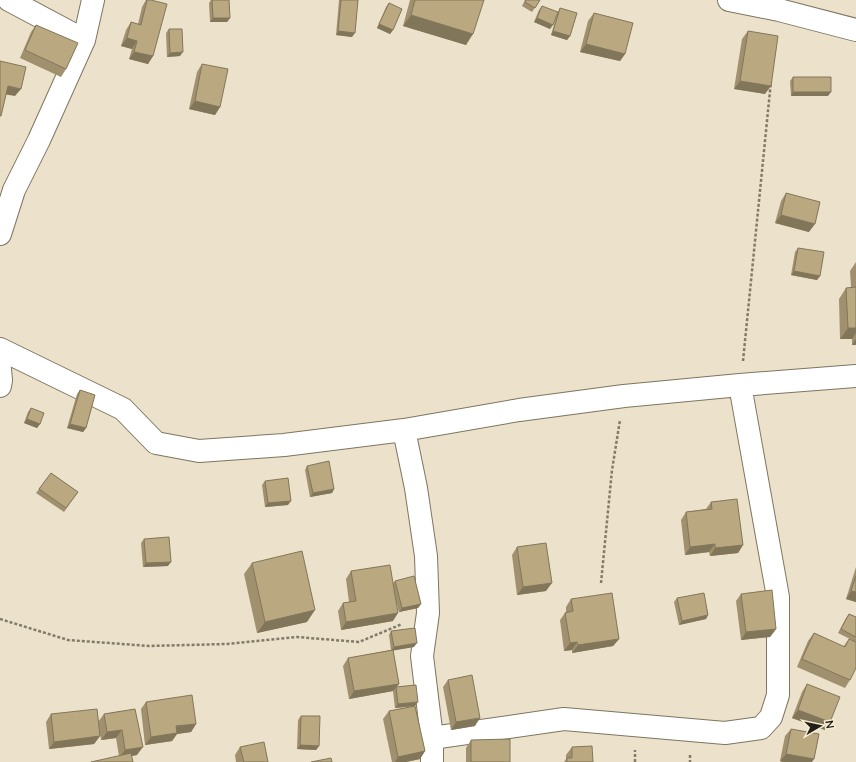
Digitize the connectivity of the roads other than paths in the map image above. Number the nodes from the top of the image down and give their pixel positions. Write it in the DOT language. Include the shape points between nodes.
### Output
graph roads {
  1 [pos="9,0"];
  2 [pos="93,0"];
  3 [pos="729,0"];
  4 [pos="856,30"];
  5 [pos="84,40"];
  6 [pos="0,234"];
  7 [pos="0,349"];
  8 [pos="856,376"];
  9 [pos="740,385"];
  10 [pos="404,430"];
  11 [pos="432,738"];
  12 [pos="432,762"];
  1 -- 5 [label="street"];
  2 -- 5 [label="street"];
  3 -- 4 [label="street"];
  5 -- 6 [label="street" via="14,190"];
  7 -- 10 [label="street" via="123,409 156,443 199,451 284,445"];
  8 -- 9 [label="street"];
  9 -- 10 [label="street" via="624,396 519,410"];
  9 -- 11 [label="street" via="778,597 778,695 771,717 761,728 725,733 564,719"];
  10 -- 11 [label="street" via="426,556 428,613 422,656"];
  11 -- 12 [label="street"];
}
